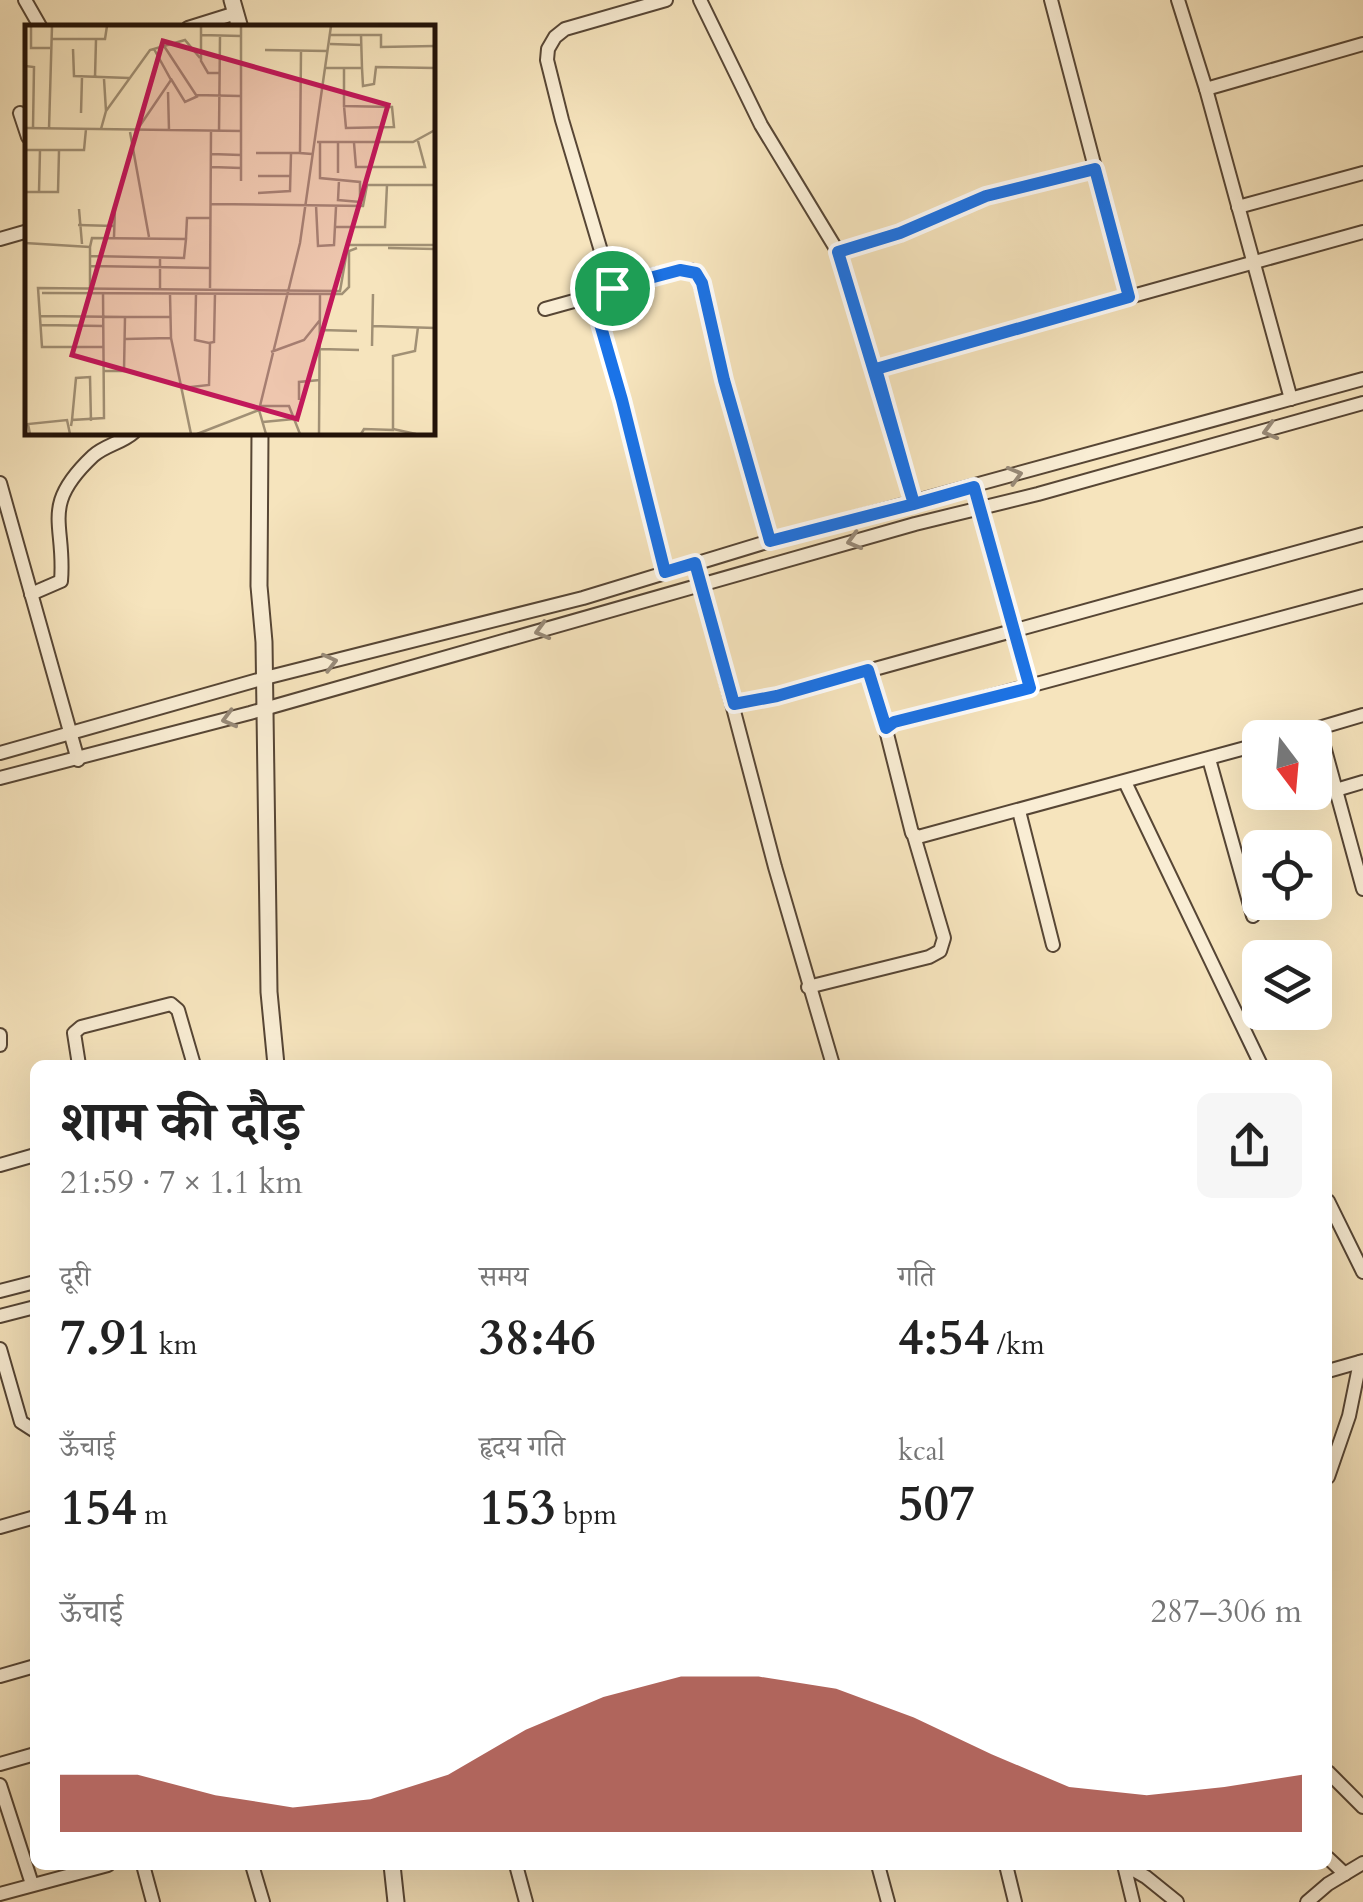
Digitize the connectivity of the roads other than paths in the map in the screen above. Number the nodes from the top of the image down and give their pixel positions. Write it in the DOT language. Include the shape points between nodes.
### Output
graph roads {
  1 [pos="25,0"];
  2 [pos="666,0"];
  3 [pos="700,0"];
  4 [pos="1050,0"];
  5 [pos="1178,0"];
  6 [pos="236,13"];
  7 [pos="39,25"];
  8 [pos="198,25"];
  9 [pos="1363,44"];
  10 [pos="1206,89"];
  11 [pos="20,113"];
  12 [pos="25,128"];
  13 [pos="1095,169"];
  14 [pos="1363,173"];
  15 [pos="1238,207"];
  16 [pos="1363,232"];
  17 [pos="25,233"];
  18 [pos="0,239"];
  19 [pos="838,252"];
  20 [pos="1252,263"];
  21 [pos="612,288"];
  22 [pos="592,296"];
  23 [pos="1129,297"];
  24 [pos="545,309"];
  25 [pos="876,369"];
  26 [pos="1363,379"];
  27 [pos="1291,399"];
  28 [pos="1363,403"];
  29 [pos="129,435"];
  30 [pos="260,435"];
  31 [pos="0,483"];
  32 [pos="974,487"];
  33 [pos="914,504"];
  34 [pos="980,508"];
  35 [pos="1363,534"];
  36 [pos="7,536"];
  37 [pos="770,541"];
  38 [pos="695,563"];
  39 [pos="665,572"];
  40 [pos="700,586"];
  41 [pos="32,594"];
  42 [pos="1363,596"];
  43 [pos="1014,630"];
  44 [pos="868,670"];
  45 [pos="265,678"];
  46 [pos="1030,688"];
  47 [pos="734,704"];
  48 [pos="265,709"];
  49 [pos="1363,714"];
  50 [pos="1332,724"];
  51 [pos="886,728"];
  52 [pos="72,734"];
  53 [pos="1242,749"];
  54 [pos="0,753"];
  55 [pos="1209,759"];
  56 [pos="78,760"];
  57 [pos="1332,775"];
  58 [pos="0,778"];
  59 [pos="1126,782"];
  60 [pos="1363,782"];
  61 [pos="1336,790"];
  62 [pos="1019,811"];
  63 [pos="914,836"];
  64 [pos="1242,877"];
  65 [pos="1363,889"];
  66 [pos="1052,946"];
  67 [pos="808,987"];
  68 [pos="0,1035"];
  69 [pos="0,1045"];
  70 [pos="78,1060"];
  71 [pos="193,1060"];
  72 [pos="276,1060"];
  73 [pos="830,1060"];
  74 [pos="1260,1060"];
  75 [pos="30,1156"];
  76 [pos="0,1165"];
  77 [pos="1332,1210"];
  78 [pos="1363,1272"];
  79 [pos="30,1283"];
  80 [pos="0,1291"];
  81 [pos="30,1307"];
  82 [pos="0,1316"];
  83 [pos="0,1349"];
  84 [pos="1362,1361"];
  85 [pos="1332,1371"];
  86 [pos="30,1428"];
  87 [pos="1332,1465"];
  88 [pos="30,1518"];
  89 [pos="0,1527"];
  90 [pos="30,1667"];
  91 [pos="0,1676"];
  92 [pos="30,1755"];
  93 [pos="0,1764"];
  94 [pos="1332,1776"];
  95 [pos="0,1784"];
  96 [pos="1363,1806"];
  97 [pos="1332,1862"];
  98 [pos="1363,1862"];
  99 [pos="88,1870"];
  100 [pos="144,1870"];
  101 [pos="253,1870"];
  102 [pos="393,1870"];
  103 [pos="517,1870"];
  104 [pos="879,1870"];
  105 [pos="1007,1870"];
  106 [pos="1126,1870"];
  107 [pos="1135,1870"];
  108 [pos="1345,1874"];
  109 [pos="32,1884"];
  110 [pos="0,1894"];
  111 [pos="153,1902"];
  112 [pos="263,1902"];
  113 [pos="396,1902"];
  114 [pos="526,1902"];
  115 [pos="888,1902"];
  116 [pos="1015,1902"];
  117 [pos="1133,1902"];
  118 [pos="1177,1902"];
  119 [pos="1308,1902"];
  1 -- 7 [label="street"];
  2 -- 21 [label="street" via="566,29 548,49"];
  3 -- 19 [label="street" via="761,125"];
  4 -- 13 [label="street"];
  5 -- 10 [label="street"];
  6 -- 8 [label="street"];
  9 -- 10 [label="street"];
  10 -- 15 [label="street"];
  11 -- 12 [label="street"];
  13 -- 19 [label="street" via="986,196"];
  13 -- 23 [label="street"];
  14 -- 15 [label="street"];
  15 -- 20 [label="street"];
  16 -- 20 [label="street"];
  17 -- 18 [label="street"];
  19 -- 25 [label="street"];
  20 -- 23 [label="street"];
  20 -- 27 [label="street"];
  21 -- 22 [label="street"];
  21 -- 37 [label="street" via="680,270 698,277"];
  22 -- 24 [label="street"];
  22 -- 39 [label="street"];
  23 -- 25 [label="street"];
  25 -- 33 [label="street"];
  26 -- 27 [label="street"];
  32 -- 27 [label="street, one-way"];
  28 -- 34 [label="street, one-way"];
  29 -- 41 [label="street" via="93,456 68,486 57,510 61,581"];
  30 -- 45 [label="street"];
  31 -- 36 [label="street"];
  32 -- 33 [label="street"];
  32 -- 34 [label="street"];
  33 -- 37 [label="street"];
  34 -- 40 [label="street, one-way"];
  34 -- 43 [label="street"];
  35 -- 43 [label="street"];
  36 -- 41 [label="street"];
  37 -- 38 [label="street"];
  38 -- 39 [label="street"];
  38 -- 40 [label="street"];
  45 -- 39 [label="street, one-way"];
  40 -- 47 [label="street"];
  40 -- 48 [label="street, one-way"];
  41 -- 52 [label="street"];
  42 -- 46 [label="street"];
  43 -- 44 [label="street"];
  43 -- 46 [label="street"];
  44 -- 47 [label="street"];
  44 -- 51 [label="street"];
  45 -- 48 [label="street"];
  45 -- 52 [label="street"];
  46 -- 51 [label="street"];
  47 -- 67 [label="street"];
  48 -- 56 [label="street, one-way"];
  48 -- 72 [label="street"];
  49 -- 50 [label="street"];
  51 -- 63 [label="street"];
  52 -- 54 [label="street"];
  52 -- 56 [label="street"];
  53 -- 55 [label="street"];
  55 -- 59 [label="street"];
  55 -- 64 [label="street"];
  56 -- 58 [label="street"];
  57 -- 61 [label="street"];
  59 -- 62 [label="street"];
  59 -- 74 [label="street"];
  60 -- 61 [label="street"];
  61 -- 65 [label="street"];
  62 -- 63 [label="street"];
  62 -- 66 [label="street"];
  63 -- 67 [label="street" via="944,938 940,951"];
  67 -- 73 [label="street"];
  68 -- 69 [label="street"];
  70 -- 71 [label="street" via="74,1033 81,1027 171,1004"];
  75 -- 76 [label="street"];
  77 -- 78 [label="street"];
  79 -- 80 [label="street"];
  81 -- 82 [label="street"];
  83 -- 86 [label="street" via="20,1422"];
  84 -- 85 [label="street"];
  84 -- 87 [label="street"];
  88 -- 89 [label="street"];
  90 -- 91 [label="street"];
  92 -- 93 [label="street"];
  94 -- 96 [label="street"];
  95 -- 109 [label="street"];
  97 -- 108 [label="street"];
  98 -- 108 [label="street"];
  99 -- 109 [label="street"];
  100 -- 111 [label="street"];
  101 -- 112 [label="street"];
  102 -- 113 [label="street"];
  103 -- 114 [label="street"];
  104 -- 115 [label="street"];
  105 -- 116 [label="street"];
  106 -- 117 [label="street"];
  107 -- 118 [label="street"];
  108 -- 119 [label="street"];
  109 -- 110 [label="street"];
}
